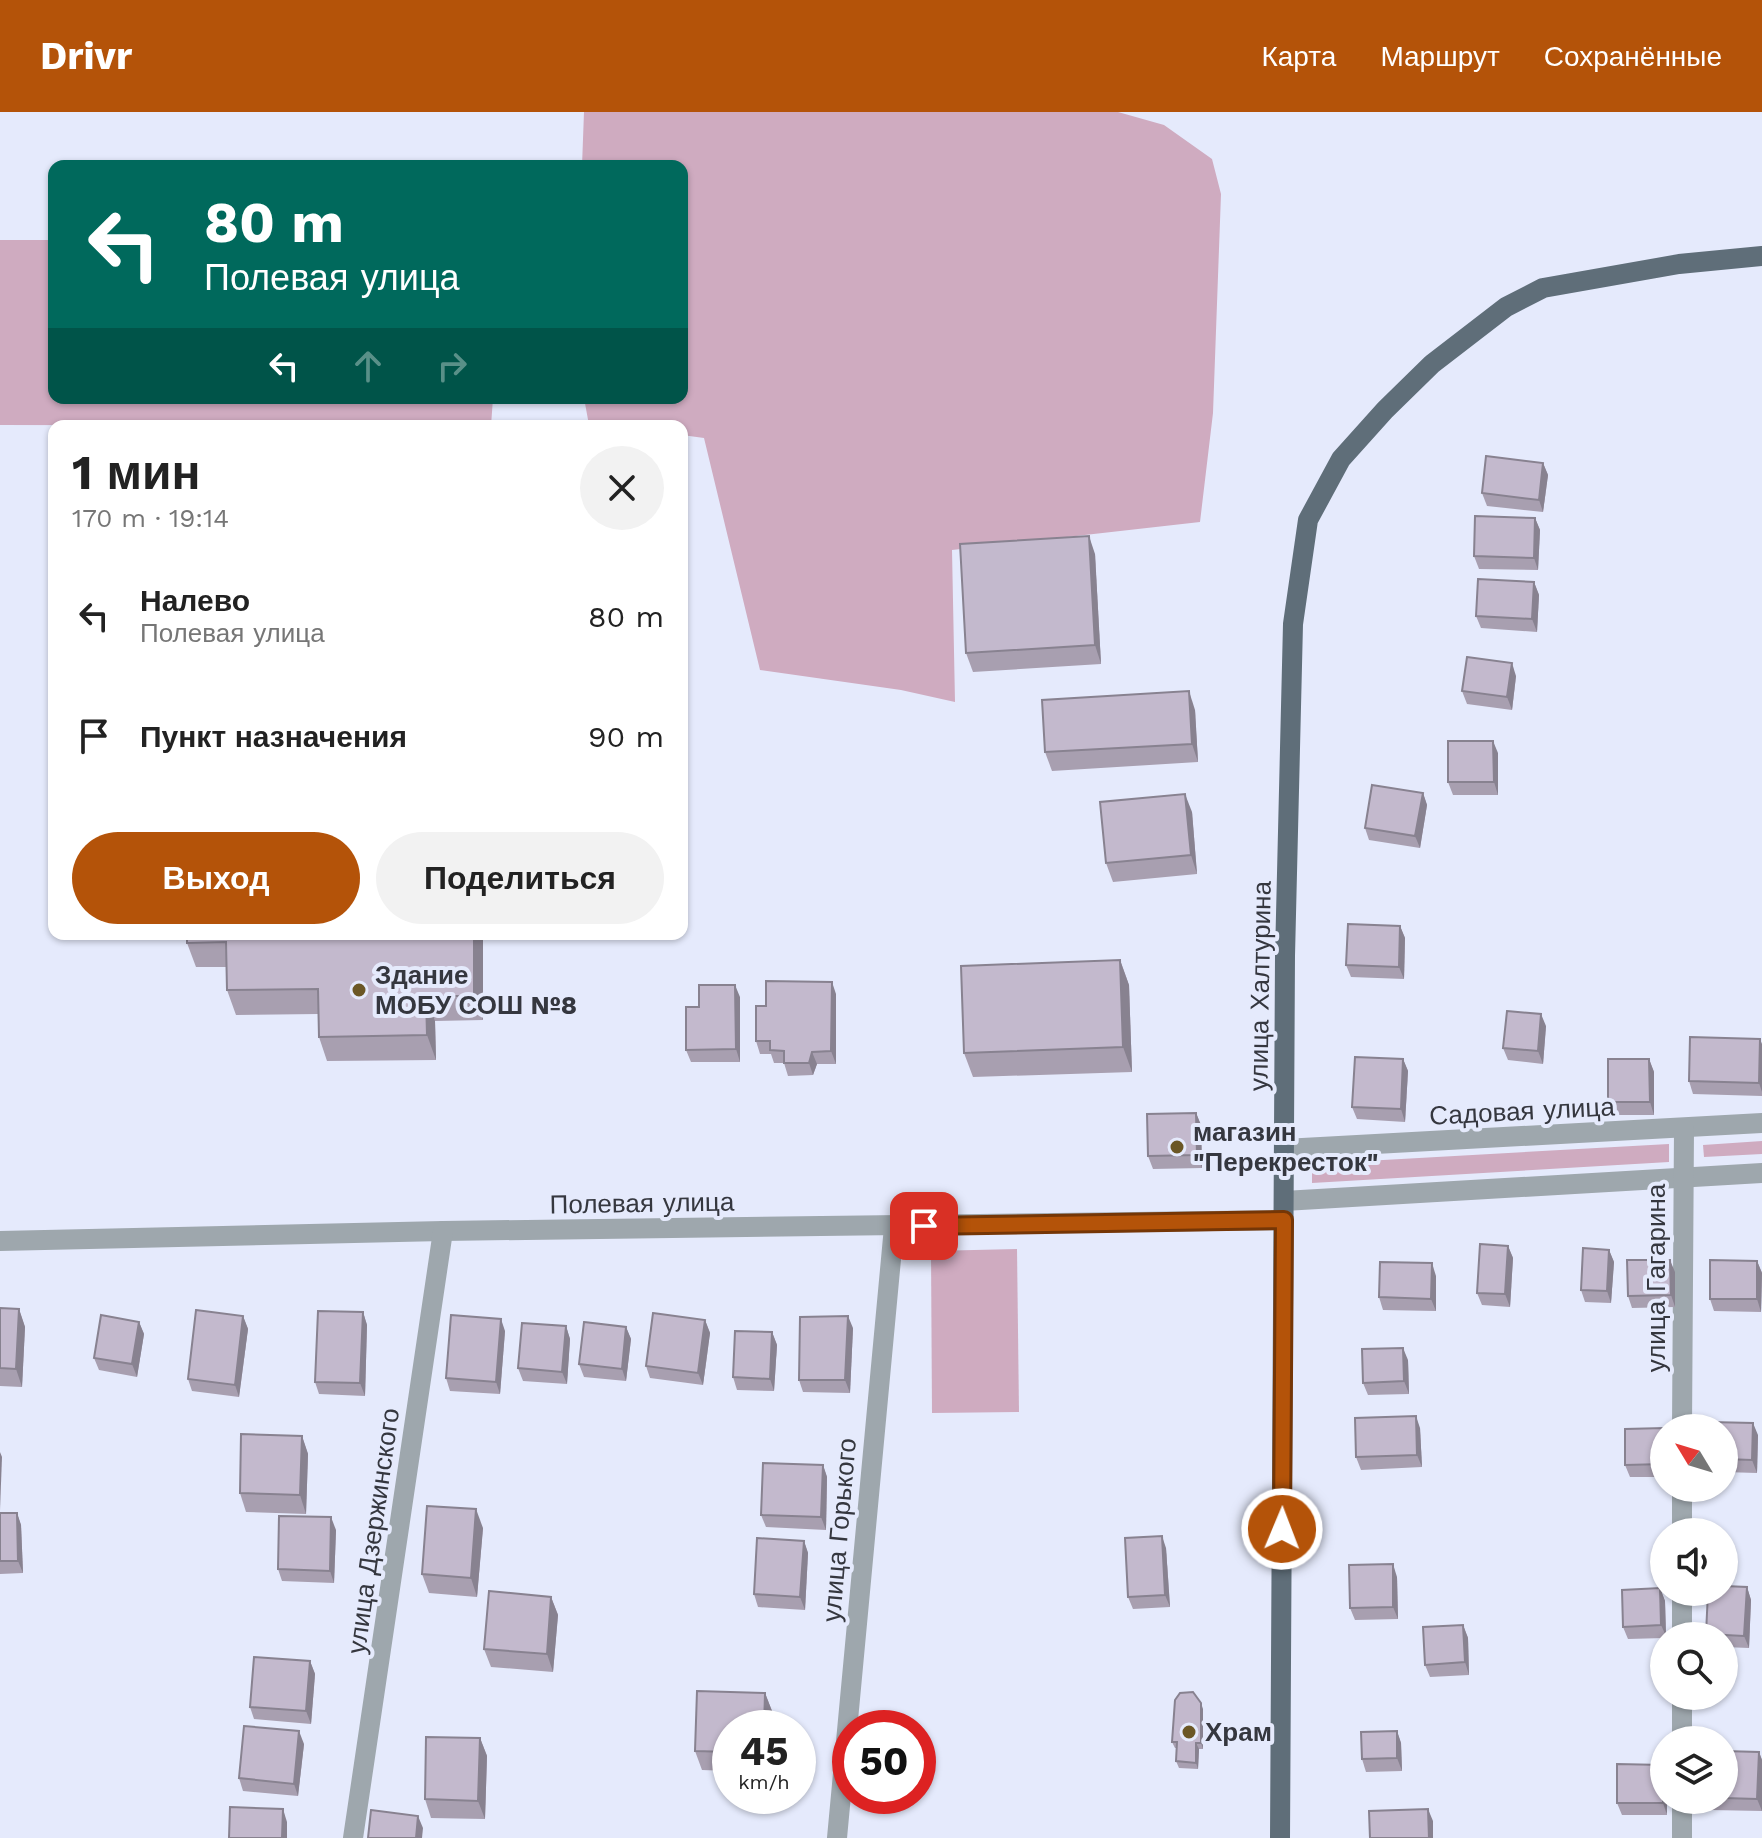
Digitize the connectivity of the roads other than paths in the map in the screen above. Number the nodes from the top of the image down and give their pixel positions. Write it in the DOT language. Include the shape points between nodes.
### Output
graph roads {
  1 [pos="1762,256"];
  2 [pos="1762,1123"];
  3 [pos="1684,1129"];
  4 [pos="1284,1149"];
  5 [pos="1762,1173"];
  6 [pos="1682,1178"];
  7 [pos="1284,1210"];
  8 [pos="894,1227"];
  9 [pos="443,1231"];
  10 [pos="0,1241"];
  11 [pos="1682,1414"];
  12 [pos="1682,1814"];
  13 [pos="353,1838"];
  14 [pos="837,1838"];
  15 [pos="1280,1838"];
  16 [pos="1682,1838"];
  1 -- 4 [label="main road, улица Халтурина" via="1679,264 1543,288 1506,307 1432,364 1385,410 1341,459 1308,520 1293,624"];
  2 -- 3 [label="street, Садовая улица"];
  3 -- 4 [label="street, Садовая улица"];
  3 -- 6 [label="street, улица Гагарина"];
  4 -- 7 [label="main road, улица Халтурина"];
  5 -- 6 [label="street, Полевая улица"];
  6 -- 7 [label="street, Полевая улица"];
  6 -- 11 [label="street, улица Гагарина"];
  7 -- 8 [label="street, Полевая улица"];
  7 -- 15 [label="main road, улица Халтурина"];
  8 -- 9 [label="street, Полевая улица"];
  8 -- 14 [label="street, улица Горького"];
  9 -- 10 [label="street, Полевая улица"];
  9 -- 13 [label="street, улица Дзержинского"];
  12 -- 16 [label="street"];
}
